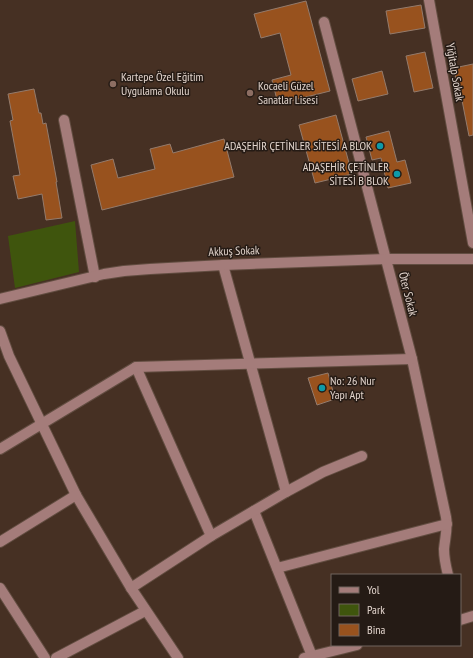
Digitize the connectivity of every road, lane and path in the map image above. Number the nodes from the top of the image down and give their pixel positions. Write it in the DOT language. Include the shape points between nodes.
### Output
graph roads {
  1 [pos="429,0"];
  2 [pos="324,22"];
  3 [pos="64,120"];
  4 [pos="473,243"];
  5 [pos="386,259"];
  6 [pos="473,259"];
  7 [pos="223,264"];
  8 [pos="95,276"];
  9 [pos="0,299"];
  10 [pos="0,331"];
  11 [pos="5,358"];
  12 [pos="412,358"];
  13 [pos="251,363"];
  14 [pos="136,367"];
  15 [pos="41,424"];
  16 [pos="0,449"];
  17 [pos="362,456"];
  18 [pos="286,492"];
  19 [pos="76,496"];
  20 [pos="254,511"];
  21 [pos="447,524"];
  22 [pos="211,536"];
  23 [pos="0,542"];
  24 [pos="277,568"];
  25 [pos="448,574"];
  26 [pos="0,588"];
  27 [pos="130,588"];
  28 [pos="145,611"];
  29 [pos="473,616"];
  30 [pos="461,620"];
  31 [pos="353,646"];
  32 [pos="308,657"];
  33 [pos="45,658"];
  34 [pos="56,658"];
  35 [pos="178,658"];
  1 -- 4 [label="street, Yiğitalp Sokak"];
  2 -- 5 [label="street, Öter Sokak"];
  3 -- 8 [label="street"];
  5 -- 6 [label="street, Akkuş Sokak"];
  5 -- 7 [label="street, Akkuş Sokak"];
  5 -- 12 [label="street, Öter Sokak"];
  7 -- 8 [label="street, Akkuş Sokak"];
  7 -- 13 [label="street"];
  8 -- 9 [label="street, Akkuş Sokak"];
  10 -- 11 [label="street"];
  11 -- 15 [label="street"];
  12 -- 13 [label="street"];
  12 -- 21 [label="street, Öter Sokak"];
  13 -- 14 [label="street"];
  13 -- 18 [label="street"];
  14 -- 15 [label="street"];
  14 -- 22 [label="street"];
  15 -- 16 [label="street"];
  15 -- 19 [label="street"];
  17 -- 18 [label="street" via="323,472"];
  18 -- 20 [label="street"];
  19 -- 23 [label="street"];
  19 -- 27 [label="street"];
  20 -- 22 [label="street"];
  20 -- 24 [label="street"];
  21 -- 24 [label="street"];
  21 -- 25 [label="street, Öter Sokak" via="444,550"];
  22 -- 27 [label="street"];
  24 -- 32 [label="street"];
  26 -- 33 [label="street"];
  27 -- 28 [label="street"];
  28 -- 34 [label="street"];
  28 -- 35 [label="street"];
  29 -- 30 [label="street"];
  31 -- 32 [label="street"];
}
